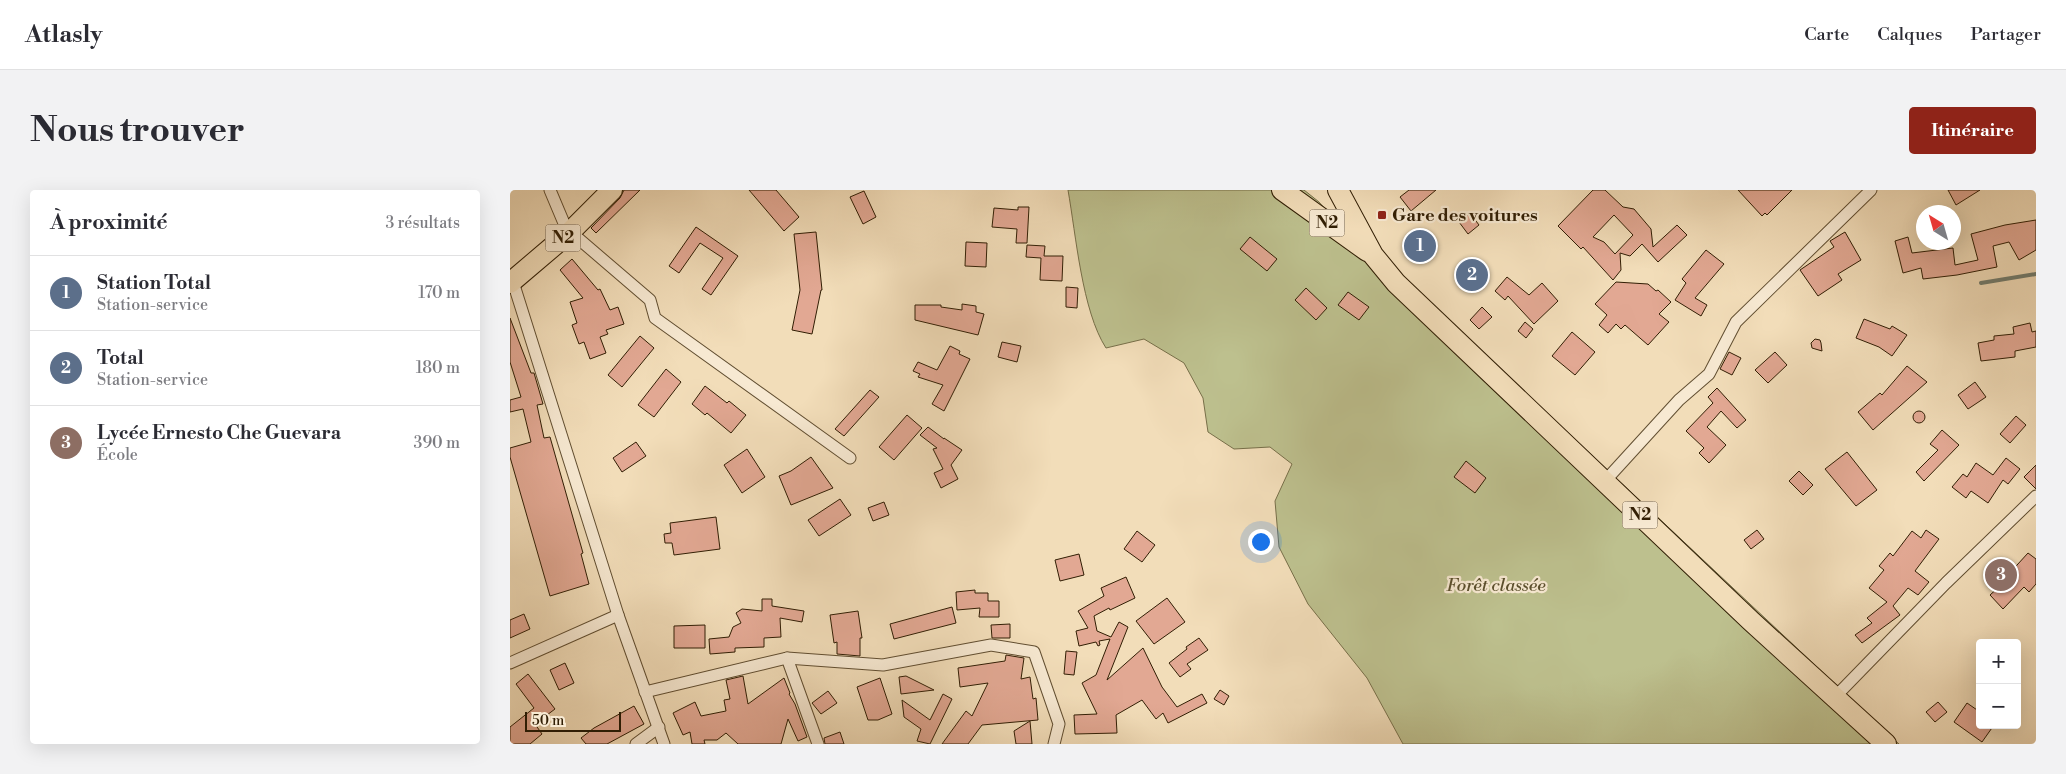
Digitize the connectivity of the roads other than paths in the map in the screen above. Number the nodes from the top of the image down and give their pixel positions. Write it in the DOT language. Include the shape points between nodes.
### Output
graph roads {
  1 [pos="550,190"];
  2 [pos="612,190"];
  3 [pos="1282,190"];
  4 [pos="1338,190"];
  5 [pos="1871,190"];
  6 [pos="570,232"];
  7 [pos="1373,255"];
  8 [pos="511,282"];
  9 [pos="850,458"];
  10 [pos="1604,481"];
  11 [pos="2036,496"];
  12 [pos="618,615"];
  13 [pos="788,658"];
  14 [pos="510,663"];
  15 [pos="645,692"];
  16 [pos="1835,697"];
  17 [pos="659,727"];
  18 [pos="636,744"];
  19 [pos="664,744"];
  20 [pos="818,744"];
  21 [pos="1054,744"];
  22 [pos="1886,744"];
  1 -- 6 [label="street"];
  2 -- 6 [label="highway, N2"];
  3 -- 7 [label="highway, N2"];
  4 -- 7 [label="highway, N2"];
  5 -- 10 [label="street" via="1736,322 1708,374 1678,400"];
  6 -- 8 [label="highway, N2"];
  6 -- 9 [label="street" via="650,300 655,318"];
  7 -- 10 [label="highway, N2" via="1396,283"];
  8 -- 12 [label="street"];
  10 -- 16 [label="highway, N2"];
  11 -- 16 [label="street"];
  12 -- 14 [label="street"];
  12 -- 15 [label="street"];
  13 -- 15 [label="street"];
  13 -- 20 [label="street"];
  13 -- 21 [label="street" via="883,665 991,645 1034,652 1059,724"];
  15 -- 17 [label="street"];
  16 -- 22 [label="highway, N2"];
  17 -- 18 [label="street"];
  17 -- 19 [label="street"];
}
